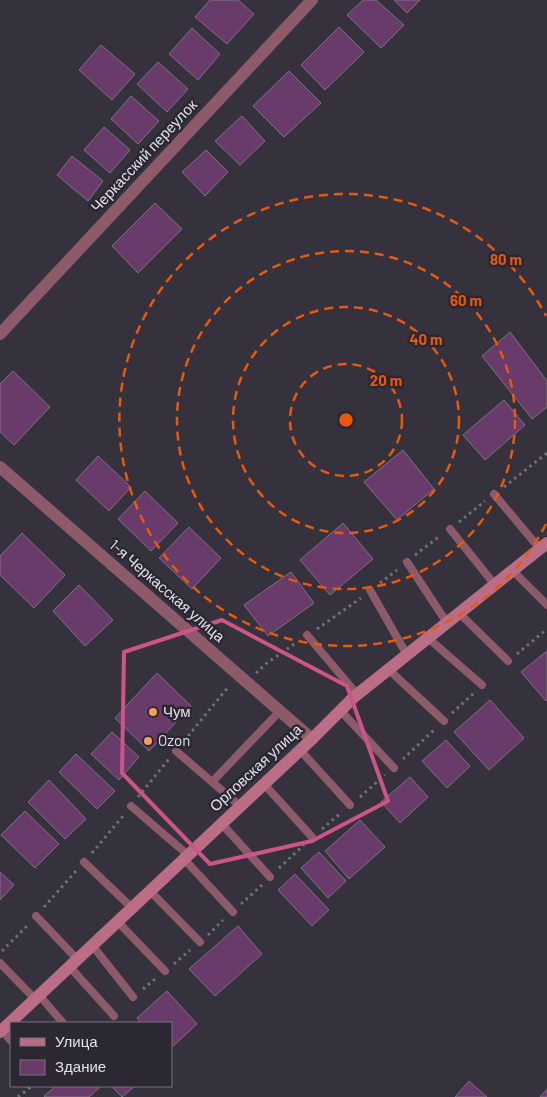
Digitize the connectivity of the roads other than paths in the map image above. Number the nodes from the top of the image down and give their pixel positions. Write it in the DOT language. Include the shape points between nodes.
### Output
graph roads {
  1 [pos="312,0"];
  2 [pos="0,334"];
  3 [pos="0,467"];
  4 [pos="494,494"];
  5 [pos="450,528"];
  6 [pos="544,546"];
  7 [pos="406,562"];
  8 [pos="513,571"];
  9 [pos="495,585"];
  10 [pos="370,590"];
  11 [pos="547,605"];
  12 [pos="459,613"];
  13 [pos="447,622"];
  14 [pos="307,635"];
  15 [pos="428,638"];
  16 [pos="407,655"];
  17 [pos="508,661"];
  18 [pos="388,669"];
  19 [pos="482,685"];
  20 [pos="357,694"];
  21 [pos="340,710"];
  22 [pos="280,711"];
  23 [pos="444,721"];
  24 [pos="312,739"];
  25 [pos="300,750"];
  26 [pos="176,751"];
  27 [pos="394,768"];
  28 [pos="212,782"];
  29 [pos="264,784"];
  30 [pos="350,805"];
  31 [pos="131,806"];
  32 [pos="240,806"];
  33 [pos="221,823"];
  34 [pos="312,837"];
  35 [pos="186,857"];
  36 [pos="84,862"];
  37 [pos="270,877"];
  38 [pos="150,891"];
  39 [pos="132,908"];
  40 [pos="233,912"];
  41 [pos="36,916"];
  42 [pos="118,921"];
  43 [pos="200,942"];
  44 [pos="92,945"];
  45 [pos="73,963"];
  46 [pos="0,964"];
  47 [pos="165,971"];
  48 [pos="37,997"];
  49 [pos="133,997"];
  50 [pos="114,1016"];
  51 [pos="11,1022"];
  52 [pos="63,1022"];
  53 [pos="1,1031"];
  54 [pos="10,1040"];
  1 -- 2 [label="street, Черкасский переулок"];
  3 -- 22 [label="street, 1-я Черкасская улица"];
  4 -- 6 [label="lane"];
  5 -- 9 [label="lane"];
  6 -- 8 [label="main road, Орловская улица"];
  7 -- 13 [label="lane"];
  8 -- 9 [label="main road, Орловская улица"];
  8 -- 11 [label="lane"];
  9 -- 12 [label="main road, Орловская улица"];
  10 -- 16 [label="lane"];
  12 -- 13 [label="main road, Орловская улица"];
  12 -- 17 [label="lane"];
  13 -- 15 [label="main road, Орловская улица"];
  14 -- 20 [label="lane"];
  15 -- 16 [label="main road, Орловская улица"];
  15 -- 19 [label="lane"];
  16 -- 18 [label="main road, Орловская улица"];
  18 -- 20 [label="main road, Орловская улица"];
  18 -- 23 [label="lane"];
  20 -- 21 [label="main road, Орловская улица"];
  21 -- 24 [label="main road, Орловская улица"];
  21 -- 27 [label="lane"];
  22 -- 24 [label="street, 1-я Черкасская улица"];
  22 -- 28 [label="lane"];
  24 -- 25 [label="main road, Орловская улица"];
  25 -- 29 [label="main road, Орловская улица"];
  25 -- 30 [label="lane"];
  26 -- 28 [label="lane"];
  28 -- 32 [label="lane"];
  29 -- 32 [label="main road, Орловская улица"];
  29 -- 34 [label="lane"];
  31 -- 35 [label="lane"];
  32 -- 33 [label="main road, Орловская улица"];
  33 -- 35 [label="main road, Орловская улица"];
  33 -- 37 [label="lane"];
  35 -- 38 [label="main road, Орловская улица"];
  35 -- 40 [label="lane"];
  36 -- 39 [label="lane"];
  38 -- 39 [label="main road, Орловская улица"];
  38 -- 43 [label="lane"];
  39 -- 42 [label="main road, Орловская улица"];
  41 -- 45 [label="lane"];
  42 -- 44 [label="main road, Орловская улица"];
  42 -- 47 [label="lane"];
  44 -- 45 [label="main road, Орловская улица"];
  44 -- 49 [label="lane"];
  45 -- 48 [label="main road, Орловская улица"];
  45 -- 50 [label="lane"];
  46 -- 48 [label="lane"];
  48 -- 51 [label="main road, Орловская улица"];
  48 -- 52 [label="lane"];
  53 -- 54 [label="lane"];
}
